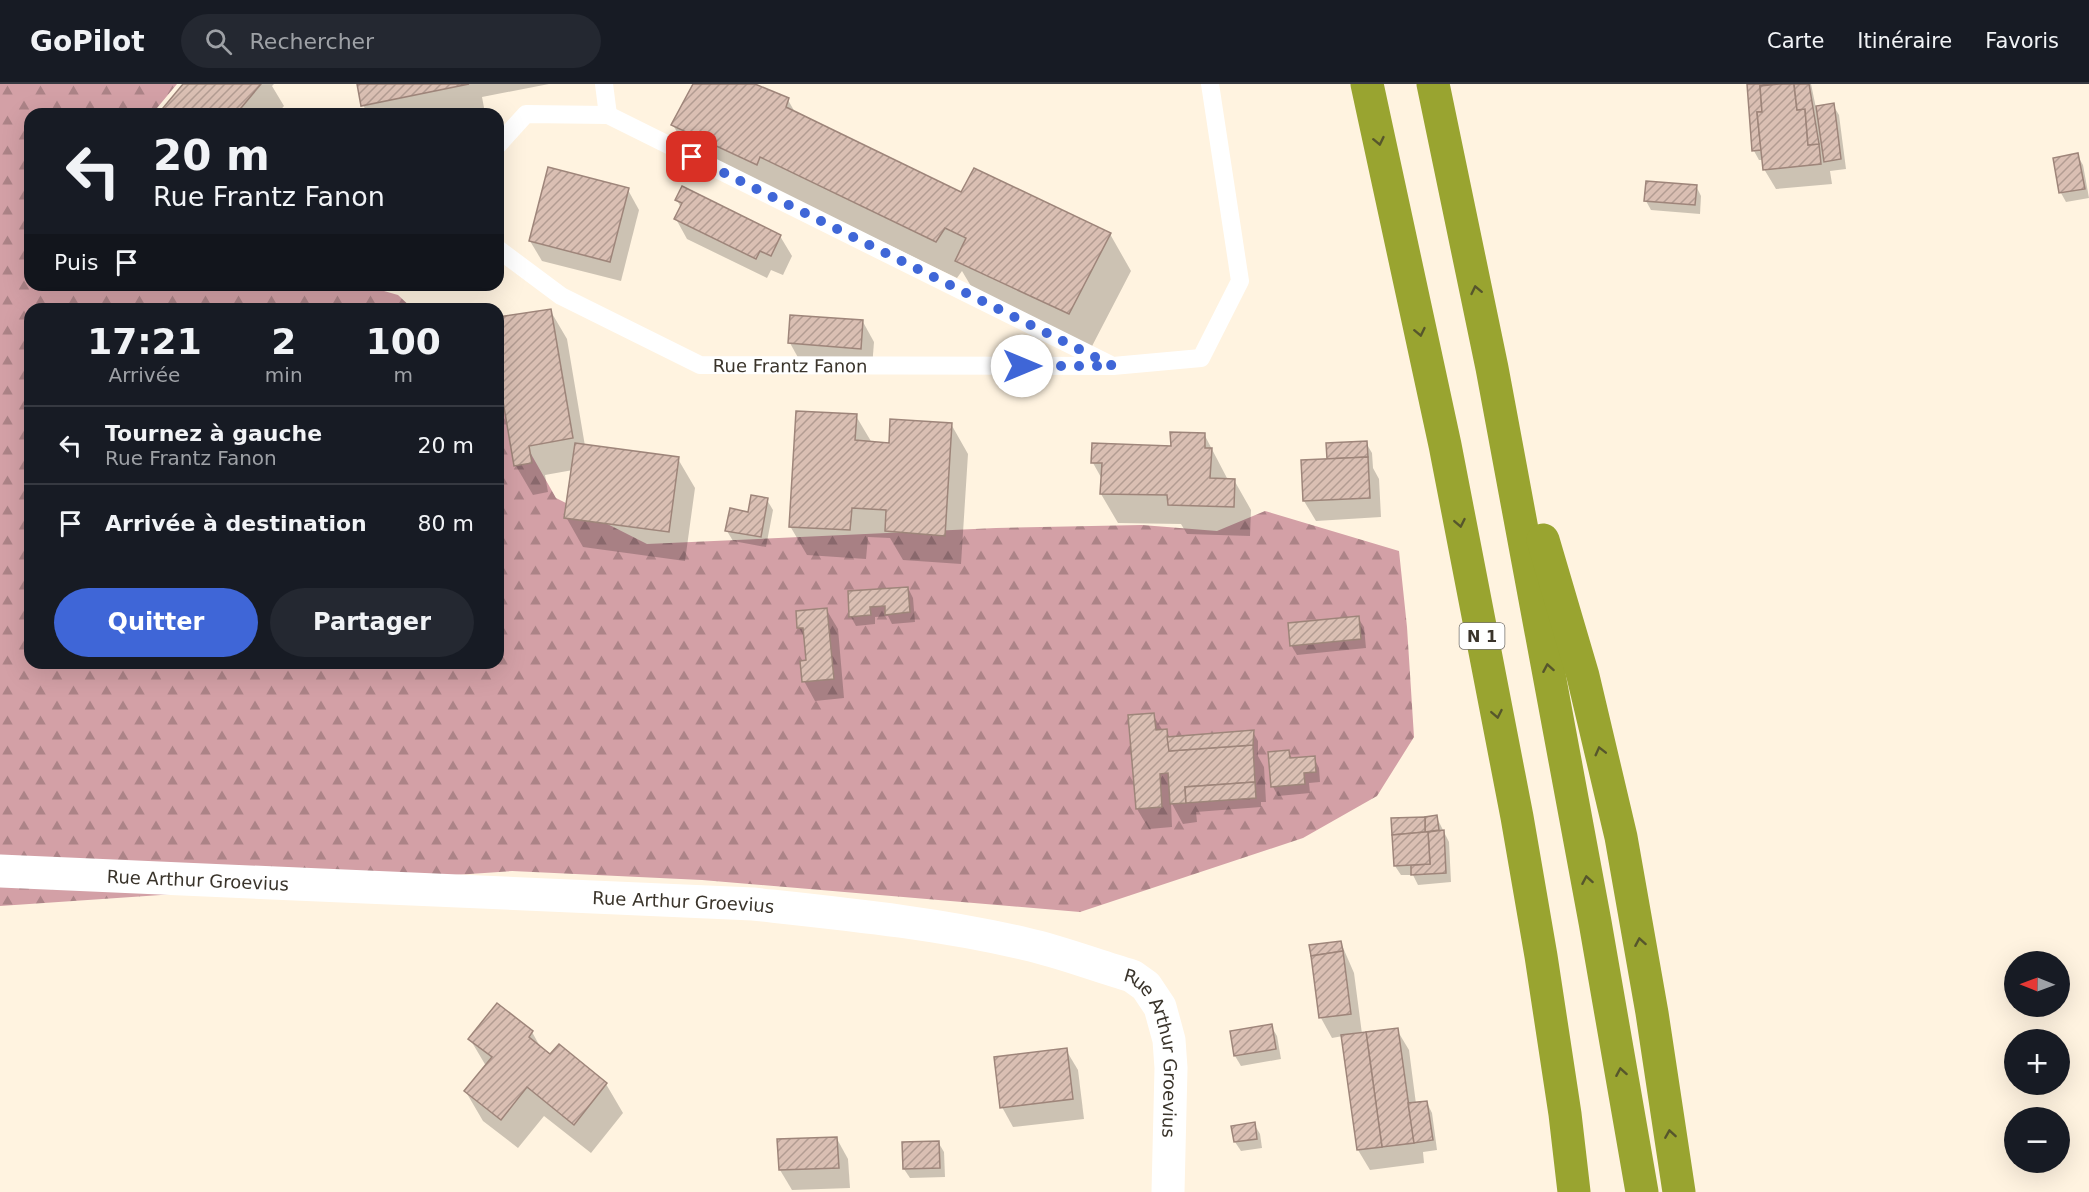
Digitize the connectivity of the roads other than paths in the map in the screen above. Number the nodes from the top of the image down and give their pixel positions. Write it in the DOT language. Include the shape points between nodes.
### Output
graph roads {
  1 [pos="604,84"];
  2 [pos="1210,84"];
  3 [pos="1367,84"];
  4 [pos="1433,84"];
  5 [pos="608,116"];
  6 [pos="504,138"];
  7 [pos="504,253"];
  8 [pos="1113,366"];
  9 [pos="1492,368"];
  10 [pos="0,872"];
  11 [pos="1168,1192"];
  12 [pos="1574,1192"];
  13 [pos="1642,1192"];
  14 [pos="1679,1192"];
  1 -- 5 [label="lane"];
  2 -- 8 [label="lane, Rue Frantz Fanon" via="1240,281 1201,358"];
  3 -- 12 [label="highway, N 1, one-way" via="1445,445 1516,817 1541,956"];
  9 -- 4 [label="highway, one-way"];
  5 -- 6 [label="lane" via="526,114"];
  5 -- 8 [label="lane"];
  7 -- 8 [label="lane, Rue Frantz Fanon" via="561,296 700,365"];
  13 -- 9 [label="highway, one-way"];
  14 -- 9 [label="highway, one-way" via="1621,837 1583,676"];
  10 -- 11 [label="street, Rue Arthur Groevius" via="753,904 875,918 1028,944 1132,976 1146,986 1160,1007 1169,1040 1171,1068"];
}
